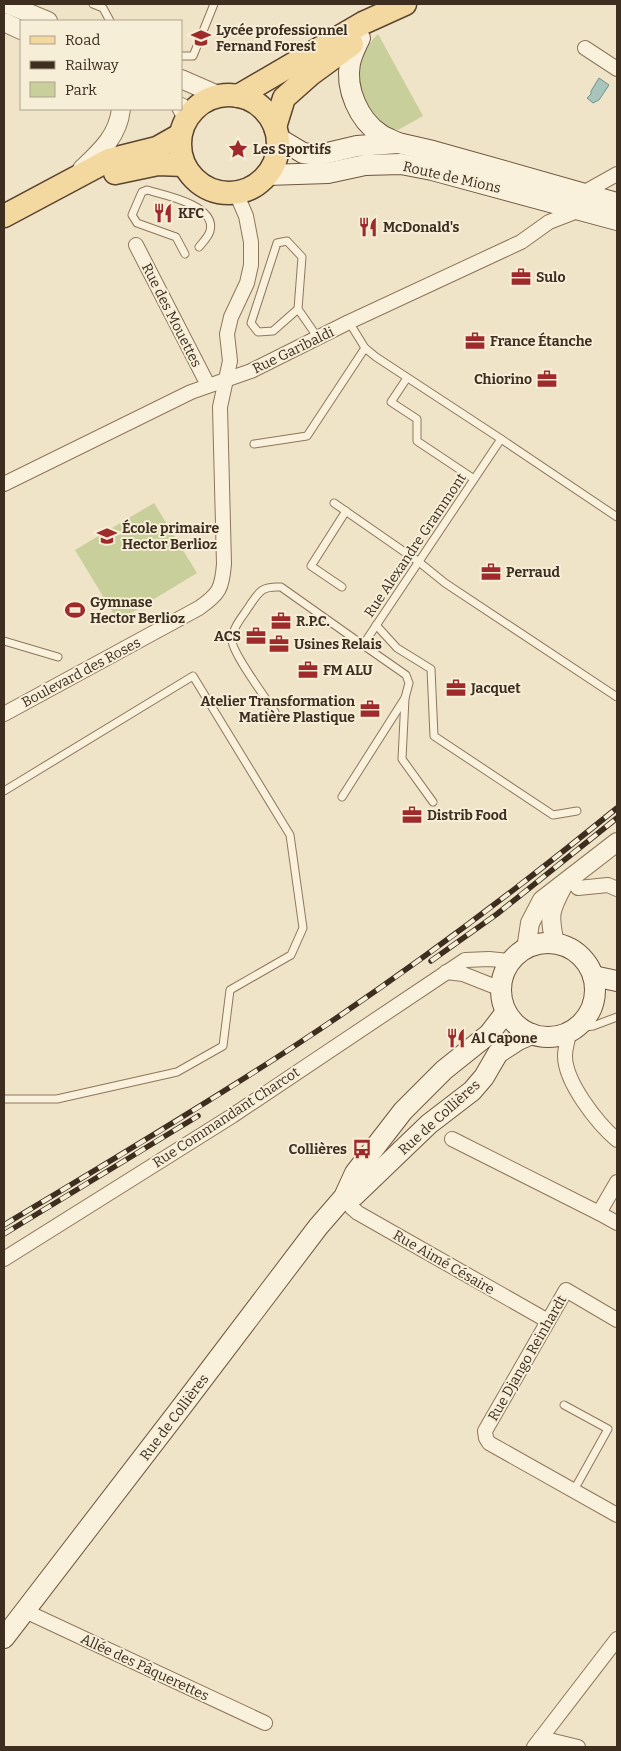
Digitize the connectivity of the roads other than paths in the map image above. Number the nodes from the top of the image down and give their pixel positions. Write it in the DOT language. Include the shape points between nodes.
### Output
graph roads {
  1 [pos="8,4"];
  2 [pos="93,4"];
  3 [pos="214,4"];
  4 [pos="406,4"];
  5 [pos="46,20"];
  6 [pos="109,20"];
  7 [pos="4,22"];
  8 [pos="20,30"];
  9 [pos="360,38"];
  10 [pos="585,48"];
  11 [pos="182,56"];
  12 [pos="617,69"];
  13 [pos="182,79"];
  14 [pos="229,96"];
  15 [pos="121,110"];
  16 [pos="183,120"];
  17 [pos="276,132"];
  18 [pos="398,143"];
  19 [pos="184,165"];
  20 [pos="617,174"];
  21 [pos="267,175"];
  22 [pos="68,182"];
  23 [pos="236,193"];
  24 [pos="582,201"];
  25 [pos="614,207"];
  26 [pos="4,216"];
  27 [pos="136,245"];
  28 [pos="199,247"];
  29 [pos="186,254"];
  30 [pos="298,309"];
  31 [pos="349,322"];
  32 [pos="318,338"];
  33 [pos="365,348"];
  34 [pos="407,378"];
  35 [pos="227,379"];
  36 [pos="208,385"];
  37 [pos="501,439"];
  38 [pos="254,444"];
  39 [pos="474,480"];
  40 [pos="4,484"];
  41 [pos="334,503"];
  42 [pos="346,511"];
  43 [pos="617,517"];
  44 [pos="419,562"];
  45 [pos="342,587"];
  46 [pos="376,626"];
  47 [pos="4,641"];
  48 [pos="363,645"];
  49 [pos="58,657"];
  50 [pos="617,697"];
  51 [pos="405,698"];
  52 [pos="275,712"];
  53 [pos="4,714"];
  54 [pos="4,790"];
  55 [pos="342,797"];
  56 [pos="433,802"];
  57 [pos="577,811"];
  58 [pos="617,842"];
  59 [pos="568,881"];
  60 [pos="617,889"];
  61 [pos="555,944"];
  62 [pos="519,955"];
  63 [pos="446,972"];
  64 [pos="593,976"];
  65 [pos="617,981"];
  66 [pos="501,989"];
  67 [pos="506,1012"];
  68 [pos="617,1017"];
  69 [pos="573,1030"];
  70 [pos="532,1034"];
  71 [pos="4,1099"];
  72 [pos="452,1139"];
  73 [pos="617,1140"];
  74 [pos="617,1182"];
  75 [pos="344,1197"];
  76 [pos="599,1214"];
  77 [pos="617,1223"];
  78 [pos="4,1259"];
  79 [pos="617,1320"];
  80 [pos="548,1321"];
  81 [pos="564,1405"];
  82 [pos="574,1490"];
  83 [pos="617,1515"];
  84 [pos="25,1611"];
  85 [pos="4,1638"];
  86 [pos="617,1639"];
  87 [pos="265,1723"];
  88 [pos="538,1742"];
  89 [pos="578,1747"];
  1 -- 5 [label="street"];
  2 -- 6 [label="lane" via="103,8"];
  3 -- 11 [label="lane" via="193,56"];
  4 -- 9 [label="main road"];
  4 -- 14 [label="main road" via="363,23"];
  7 -- 8 [label="street"];
  9 -- 17 [label="main road" via="284,98"];
  9 -- 18 [label="main road, Route de Mions" via="350,64 350,87 359,112 380,134"];
  10 -- 12 [label="street"];
  13 -- 14 [label="street"];
  14 -- 16 [label="main road" via="207,100"];
  14 -- 17 [label="main road" via="250,100 261,107"];
  15 -- 22 [label="street" via="118,127 110,141"];
  16 -- 19 [label="main road" via="180,150"];
  16 -- 22 [label="main road" via="157,148 108,160"];
  17 -- 18 [label="main road, Route de Mions" via="286,144 303,153 319,155 357,146"];
  17 -- 21 [label="main road" via="278,151"];
  18 -- 24 [label="main road, Route de Mions" via="433,151"];
  19 -- 22 [label="main road" via="158,164"];
  19 -- 23 [label="main road" via="205,188 220,193"];
  20 -- 24 [label="street, Rue Garibaldi"];
  21 -- 23 [label="main road" via="253,187"];
  21 -- 24 [label="main road, Route de Mions" via="328,173 365,165 401,164"];
  22 -- 26 [label="main road"];
  23 -- 35 [label="street, Boulevard des Roses" via="248,225 251,265 227,334 230,361"];
  24 -- 25 [label="main road, Route de Mions"];
  24 -- 31 [label="street, Rue Garibaldi" via="520,242"];
  27 -- 36 [label="street, Rue des Mouettes"];
  28 -- 29 [label="lane" via="210,231 211,220 206,212 147,190 142,192 132,215 137,223 176,237"];
  30 -- 30 [label="lane" via="302,256 287,241 277,244 251,323 258,332 273,331"];
  30 -- 32 [label="lane"];
  31 -- 32 [label="street, Rue Garibaldi"];
  31 -- 33 [label="lane"];
  32 -- 35 [label="street, Rue Garibaldi" via="251,371"];
  33 -- 34 [label="lane"];
  33 -- 38 [label="lane" via="306,436"];
  34 -- 37 [label="lane"];
  34 -- 39 [label="lane" via="391,402 417,419 416,441"];
  35 -- 36 [label="street, Rue Garibaldi"];
  35 -- 53 [label="street, Boulevard des Roses" via="220,407 224,564 222,582 214,598"];
  36 -- 40 [label="street, Rue Garibaldi"];
  37 -- 39 [label="lane, Rue Alexandre Grammont"];
  37 -- 43 [label="lane"];
  39 -- 44 [label="lane, Rue Alexandre Grammont"];
  41 -- 42 [label="lane"];
  42 -- 44 [label="lane"];
  42 -- 45 [label="lane" via="310,566"];
  44 -- 46 [label="lane, Rue Alexandre Grammont"];
  44 -- 50 [label="lane" via="445,583"];
  46 -- 48 [label="lane, Rue Alexandre Grammont"];
  46 -- 57 [label="lane" via="397,648 431,669 434,736 553,815"];
  47 -- 49 [label="lane"];
  48 -- 51 [label="lane" via="406,674 409,683"];
  48 -- 52 [label="lane" via="281,587 260,591 235,628 231,640 236,653"];
  51 -- 55 [label="lane"];
  51 -- 56 [label="lane" via="402,758"];
  54 -- 71 [label="lane" via="192,676 290,835 303,928 291,954 230,990 223,1046 177,1072 57,1099"];
  58 -- 59 [label="street"];
  59 -- 60 [label="street" via="578,888 608,885"];
  59 -- 61 [label="street" via="553,904 549,918"];
  59 -- 62 [label="street" via="542,900 530,922"];
  61 -- 62 [label="main road" via="536,945"];
  61 -- 64 [label="main road" via="582,957"];
  62 -- 63 [label="street, Rue Commandant Charcot" via="465,960"];
  62 -- 66 [label="main road" via="503,976"];
  63 -- 66 [label="street" via="463,974"];
  63 -- 78 [label="street, Rue Commandant Charcot" via="232,1116"];
  64 -- 65 [label="main road"];
  64 -- 69 [label="main road" via="594,1001 590,1013"];
  66 -- 67 [label="main road"];
  67 -- 70 [label="main road" via="519,1027"];
  67 -- 75 [label="main road, Rue de Collières" via="489,1034 444,1070 403,1111 355,1173"];
  68 -- 69 [label="lane"];
  69 -- 70 [label="main road" via="548,1037"];
  69 -- 73 [label="street" via="565,1057 572,1083 584,1103"];
  70 -- 75 [label="main road, Rue de Collières" via="498,1054 472,1091 429,1124 354,1196"];
  72 -- 76 [label="street"];
  74 -- 76 [label="street"];
  75 -- 80 [label="street, Rue Aimé Césaire" via="358,1213"];
  75 -- 84 [label="main road, Rue de Collières"];
  76 -- 77 [label="street"];
  79 -- 80 [label="street, Rue Django Reinhardt" via="566,1290"];
  80 -- 82 [label="street, Rue Django Reinhardt" via="485,1431 486,1438 489,1443"];
  81 -- 82 [label="lane" via="608,1429"];
  82 -- 83 [label="street"];
  84 -- 85 [label="main road, Rue de Collières"];
  84 -- 87 [label="street, Allée des Pâquerettes"];
  86 -- 88 [label="street"];
  88 -- 89 [label="street"];
}
